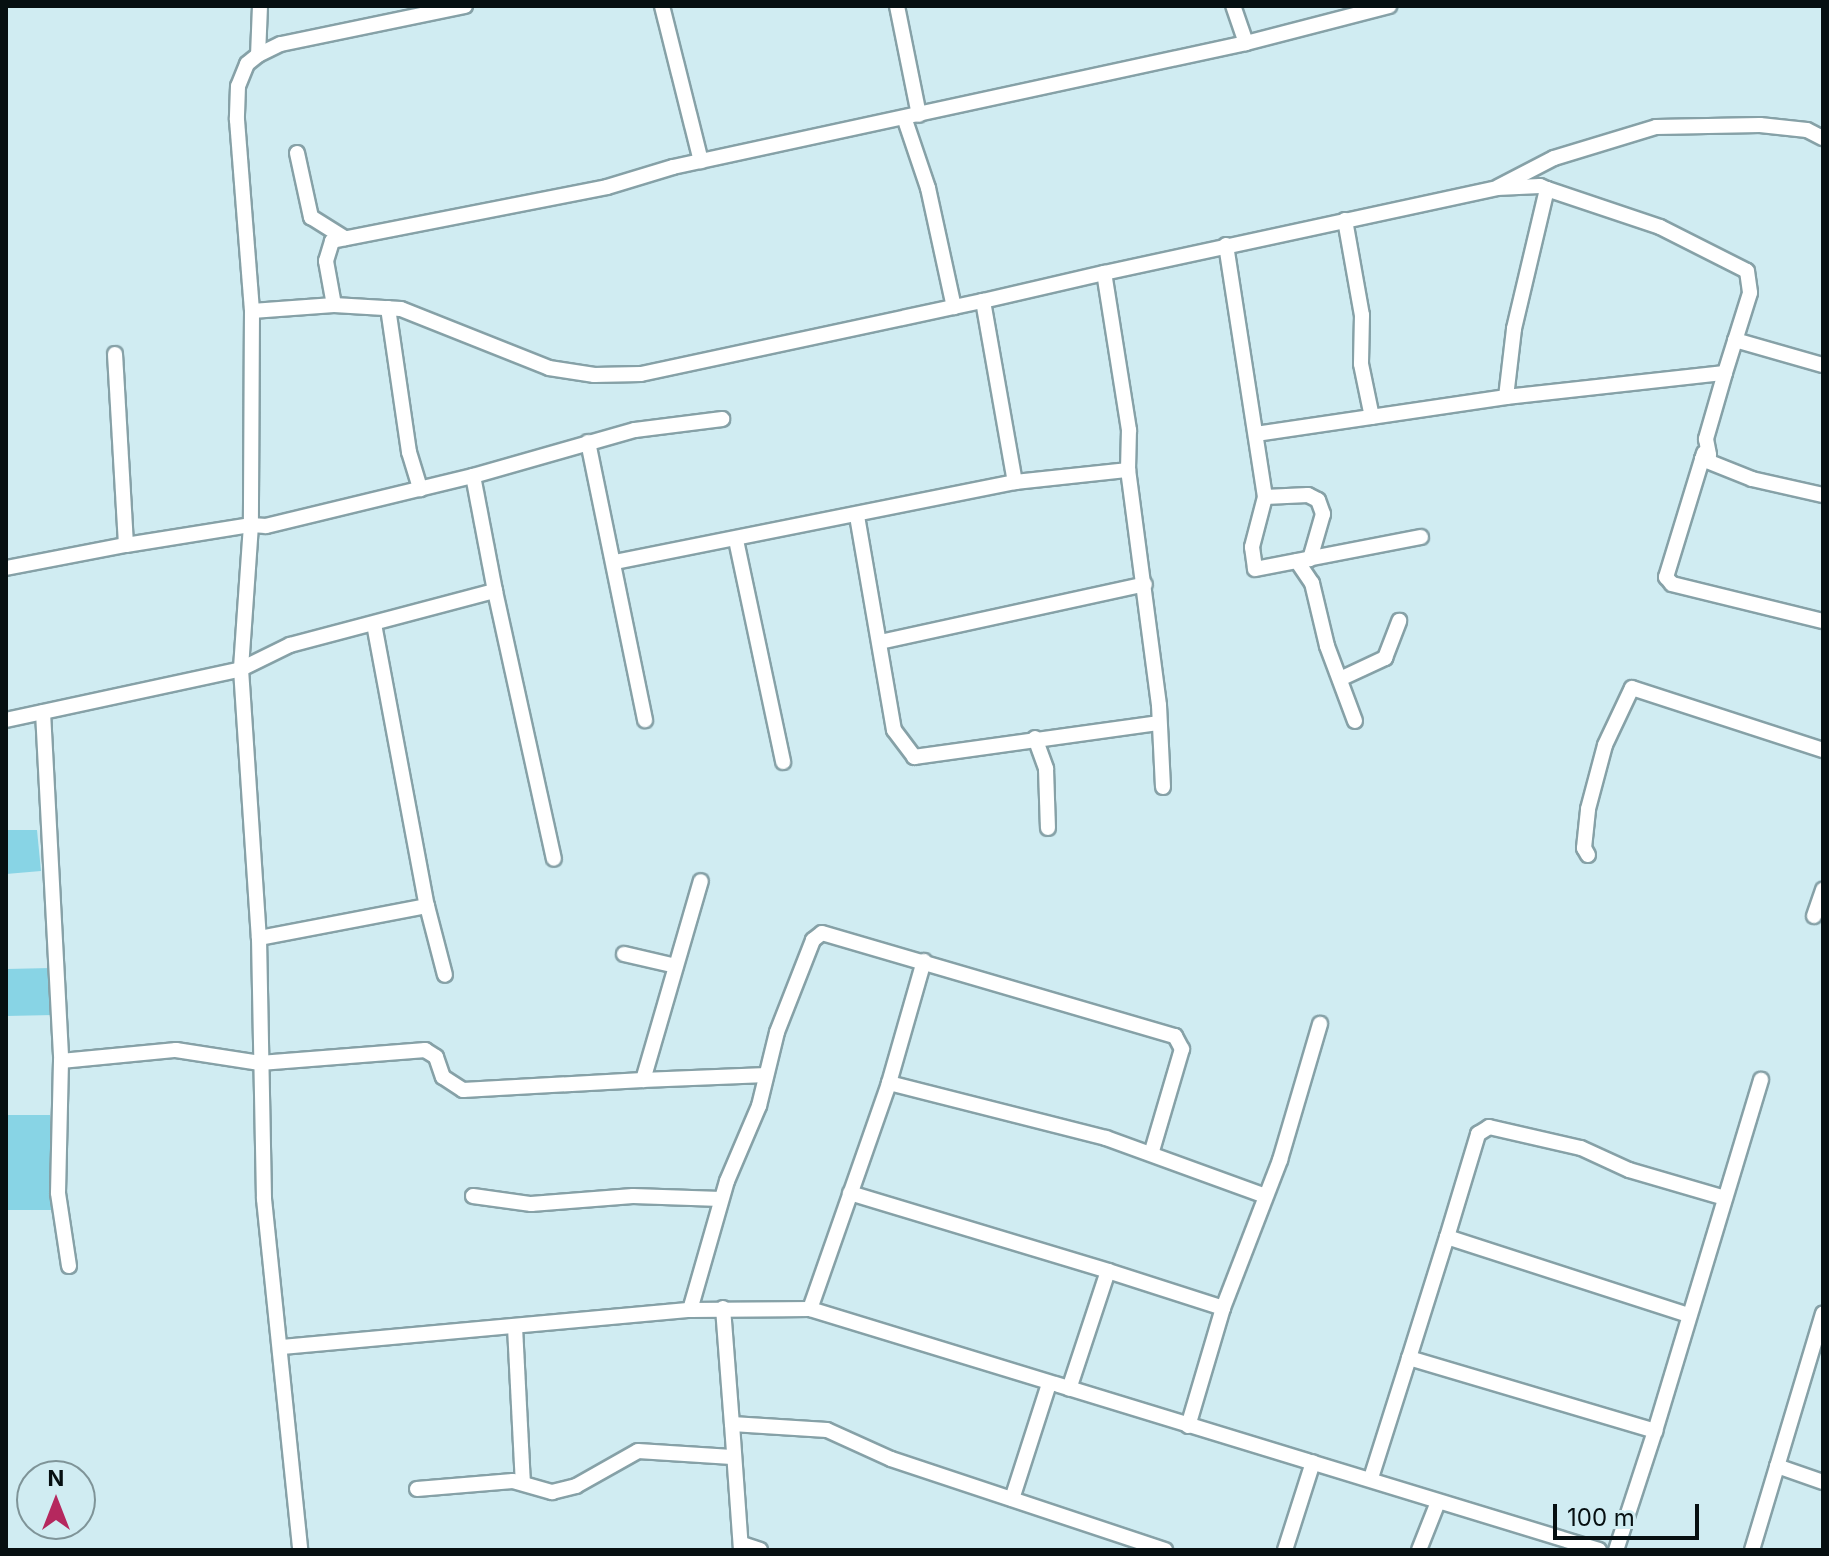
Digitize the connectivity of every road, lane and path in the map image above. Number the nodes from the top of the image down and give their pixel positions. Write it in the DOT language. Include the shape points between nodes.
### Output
graph roads {
  1 [pos="260,6"];
  2 [pos="465,6"];
  3 [pos="662,6"];
  4 [pos="897,6"];
  5 [pos="1233,6"];
  6 [pos="1389,6"];
  7 [pos="1246,43"];
  8 [pos="258,55"];
  9 [pos="912,118"];
  10 [pos="1823,138"];
  11 [pos="297,153"];
  12 [pos="701,161"];
  13 [pos="1497,188"];
  14 [pos="1547,189"];
  15 [pos="1345,220"];
  16 [pos="345,238"];
  17 [pos="1226,245"];
  18 [pos="1104,273"];
  19 [pos="983,301"];
  20 [pos="334,305"];
  21 [pos="954,307"];
  22 [pos="388,308"];
  23 [pos="252,311"];
  24 [pos="1735,340"];
  25 [pos="115,354"];
  26 [pos="1823,365"];
  27 [pos="1725,373"];
  28 [pos="1506,397"];
  29 [pos="1372,417"];
  30 [pos="722,419"];
  31 [pos="1256,434"];
  32 [pos="588,442"];
  33 [pos="1705,447"];
  34 [pos="1128,470"];
  35 [pos="473,476"];
  36 [pos="1015,482"];
  37 [pos="420,489"];
  38 [pos="1823,495"];
  39 [pos="1265,497"];
  40 [pos="857,516"];
  41 [pos="251,525"];
  42 [pos="1421,537"];
  43 [pos="736,540"];
  44 [pos="126,545"];
  45 [pos="1304,560"];
  46 [pos="615,562"];
  47 [pos="6,568"];
  48 [pos="1145,584"];
  49 [pos="495,591"];
  50 [pos="1399,621"];
  51 [pos="1823,621"];
  52 [pos="374,624"];
  53 [pos="880,642"];
  54 [pos="241,669"];
  55 [pos="1340,679"];
  56 [pos="43,712"];
  57 [pos="6,720"];
  58 [pos="645,720"];
  59 [pos="1355,721"];
  60 [pos="1158,723"];
  61 [pos="1035,738"];
  62 [pos="1823,750"];
  63 [pos="783,762"];
  64 [pos="1163,787"];
  65 [pos="1048,828"];
  66 [pos="1588,855"];
  67 [pos="554,859"];
  68 [pos="701,881"];
  69 [pos="1823,890"];
  70 [pos="427,906"];
  71 [pos="1814,916"];
  72 [pos="259,938"];
  73 [pos="624,954"];
  74 [pos="924,961"];
  75 [pos="676,966"];
  76 [pos="445,975"];
  77 [pos="1320,1024"];
  78 [pos="61,1061"];
  79 [pos="260,1063"];
  80 [pos="766,1075"];
  81 [pos="643,1080"];
  82 [pos="1761,1080"];
  83 [pos="889,1083"];
  84 [pos="1151,1154"];
  85 [pos="850,1193"];
  86 [pos="473,1196"];
  87 [pos="1265,1196"];
  88 [pos="1725,1198"];
  89 [pos="721,1199"];
  90 [pos="1447,1237"];
  91 [pos="69,1266"];
  92 [pos="1108,1271"];
  93 [pos="723,1308"];
  94 [pos="1223,1308"];
  95 [pos="810,1309"];
  96 [pos="690,1310"];
  97 [pos="1823,1313"];
  98 [pos="1689,1315"];
  99 [pos="515,1327"];
  100 [pos="282,1347"];
  101 [pos="1409,1358"];
  102 [pos="1049,1384"];
  103 [pos="1069,1389"];
  104 [pos="732,1424"];
  105 [pos="1188,1426"];
  106 [pos="1655,1431"];
  107 [pos="732,1457"];
  108 [pos="1313,1462"];
  109 [pos="1777,1466"];
  110 [pos="1371,1478"];
  111 [pos="1823,1482"];
  112 [pos="523,1483"];
  113 [pos="417,1489"];
  114 [pos="1012,1499"];
  115 [pos="1438,1502"];
  116 [pos="1550,1543"];
  117 [pos="741,1547"];
  118 [pos="300,1550"];
  119 [pos="760,1550"];
  120 [pos="1165,1550"];
  121 [pos="1285,1550"];
  122 [pos="1419,1550"];
  123 [pos="1599,1550"];
  124 [pos="1616,1550"];
  125 [pos="1752,1550"];
  1 -- 8 [label="street"];
  2 -- 8 [label="street" via="281,44"];
  3 -- 12 [label="street"];
  4 -- 9 [label="street"];
  5 -- 7 [label="street"];
  6 -- 7 [label="street"];
  7 -- 9 [label="street"];
  8 -- 23 [label="street" via="247,64 238,86 237,109"];
  9 -- 12 [label="street"];
  9 -- 21 [label="street"];
  10 -- 13 [label="street" via="1807,130 1760,125 1656,127 1554,158"];
  11 -- 16 [label="street" via="311,217"];
  12 -- 16 [label="street" via="607,187"];
  13 -- 14 [label="street"];
  13 -- 15 [label="street"];
  14 -- 24 [label="street" via="1660,227 1747,271 1750,293"];
  14 -- 28 [label="street" via="1514,329"];
  15 -- 17 [label="street"];
  15 -- 29 [label="street"];
  16 -- 20 [label="street" via="328,249"];
  17 -- 18 [label="street"];
  17 -- 31 [label="street"];
  18 -- 19 [label="street"];
  18 -- 34 [label="street" via="1129,430"];
  19 -- 21 [label="street"];
  19 -- 36 [label="street"];
  20 -- 22 [label="street"];
  20 -- 23 [label="street"];
  21 -- 22 [label="street" via="641,374 594,375 549,368 413,313"];
  22 -- 37 [label="street" via="409,452"];
  23 -- 41 [label="street"];
  24 -- 26 [label="street"];
  24 -- 27 [label="street"];
  25 -- 44 [label="street"];
  27 -- 28 [label="street"];
  27 -- 33 [label="street"];
  28 -- 29 [label="street"];
  29 -- 31 [label="street"];
  30 -- 32 [label="street" via="677,422"];
  31 -- 39 [label="street"];
  32 -- 35 [label="street"];
  32 -- 46 [label="street"];
  33 -- 38 [label="street" via="1709,455 1702,459 1752,479"];
  33 -- 51 [label="street" via="1666,577 1672,584"];
  34 -- 36 [label="street"];
  34 -- 48 [label="street"];
  35 -- 37 [label="street"];
  35 -- 49 [label="street"];
  36 -- 40 [label="street"];
  37 -- 41 [label="street" via="266,526"];
  39 -- 45 [label="street" via="1308,495 1318,500 1323,514"];
  39 -- 45 [label="street" via="1251,562 1266,570"];
  40 -- 43 [label="street"];
  40 -- 53 [label="street"];
  41 -- 44 [label="street"];
  41 -- 54 [label="street"];
  42 -- 45 [label="street"];
  43 -- 46 [label="street"];
  43 -- 63 [label="street"];
  44 -- 47 [label="street"];
  45 -- 55 [label="street"];
  46 -- 58 [label="street"];
  48 -- 53 [label="street"];
  48 -- 60 [label="street"];
  49 -- 52 [label="street"];
  49 -- 67 [label="street"];
  50 -- 55 [label="street" via="1385,658"];
  52 -- 54 [label="street" via="290,645"];
  52 -- 70 [label="street"];
  53 -- 61 [label="street" via="894,730 914,757"];
  54 -- 56 [label="street"];
  54 -- 72 [label="street"];
  55 -- 59 [label="street"];
  56 -- 57 [label="street"];
  56 -- 78 [label="street"];
  60 -- 61 [label="street"];
  60 -- 64 [label="street"];
  61 -- 65 [label="street" via="1046,769"];
  62 -- 66 [label="street" via="1632,688 1605,745 1588,809"];
  68 -- 75 [label="street"];
  69 -- 71 [label="street"];
  70 -- 72 [label="street"];
  70 -- 76 [label="street"];
  72 -- 79 [label="street"];
  73 -- 75 [label="street"];
  74 -- 80 [label="street" via="832,933 817,936 790,996"];
  74 -- 83 [label="street"];
  74 -- 84 [label="street" via="1175,1036 1182,1049"];
  75 -- 81 [label="street"];
  77 -- 87 [label="street"];
  78 -- 79 [label="street" via="176,1050"];
  78 -- 91 [label="street" via="58,1193"];
  79 -- 81 [label="street" via="425,1050 436,1057 443,1077 463,1090"];
  79 -- 100 [label="street" via="264,1199"];
  80 -- 81 [label="street"];
  80 -- 89 [label="street"];
  82 -- 88 [label="street"];
  83 -- 84 [label="street"];
  83 -- 85 [label="street"];
  84 -- 87 [label="street"];
  85 -- 92 [label="street"];
  85 -- 95 [label="street"];
  86 -- 89 [label="street" via="531,1204 649,1195"];
  87 -- 94 [label="street"];
  88 -- 90 [label="street" via="1629,1170 1581,1148 1489,1127 1478,1134"];
  88 -- 98 [label="street"];
  89 -- 96 [label="street"];
  90 -- 98 [label="street"];
  90 -- 101 [label="street"];
  92 -- 94 [label="street"];
  92 -- 103 [label="street"];
  93 -- 95 [label="street"];
  93 -- 96 [label="street"];
  93 -- 104 [label="street"];
  94 -- 105 [label="street"];
  95 -- 102 [label="street"];
  96 -- 99 [label="street"];
  97 -- 109 [label="street"];
  98 -- 106 [label="street"];
  99 -- 100 [label="street"];
  99 -- 112 [label="street"];
  100 -- 118 [label="street"];
  101 -- 106 [label="street"];
  101 -- 110 [label="street"];
  102 -- 103 [label="street"];
  102 -- 114 [label="street"];
  103 -- 105 [label="street"];
  104 -- 107 [label="street"];
  104 -- 114 [label="street" via="827,1430 891,1459"];
  105 -- 108 [label="street"];
  106 -- 124 [label="street"];
  107 -- 112 [label="street" via="638,1451 576,1486 541,1492"];
  107 -- 117 [label="street"];
  108 -- 110 [label="street"];
  108 -- 121 [label="street"];
  109 -- 111 [label="street"];
  109 -- 125 [label="street"];
  110 -- 115 [label="street"];
  112 -- 113 [label="street"];
  114 -- 120 [label="street"];
  115 -- 116 [label="street"];
  115 -- 122 [label="street"];
  116 -- 123 [label="street"];
  117 -- 119 [label="street"];
}
